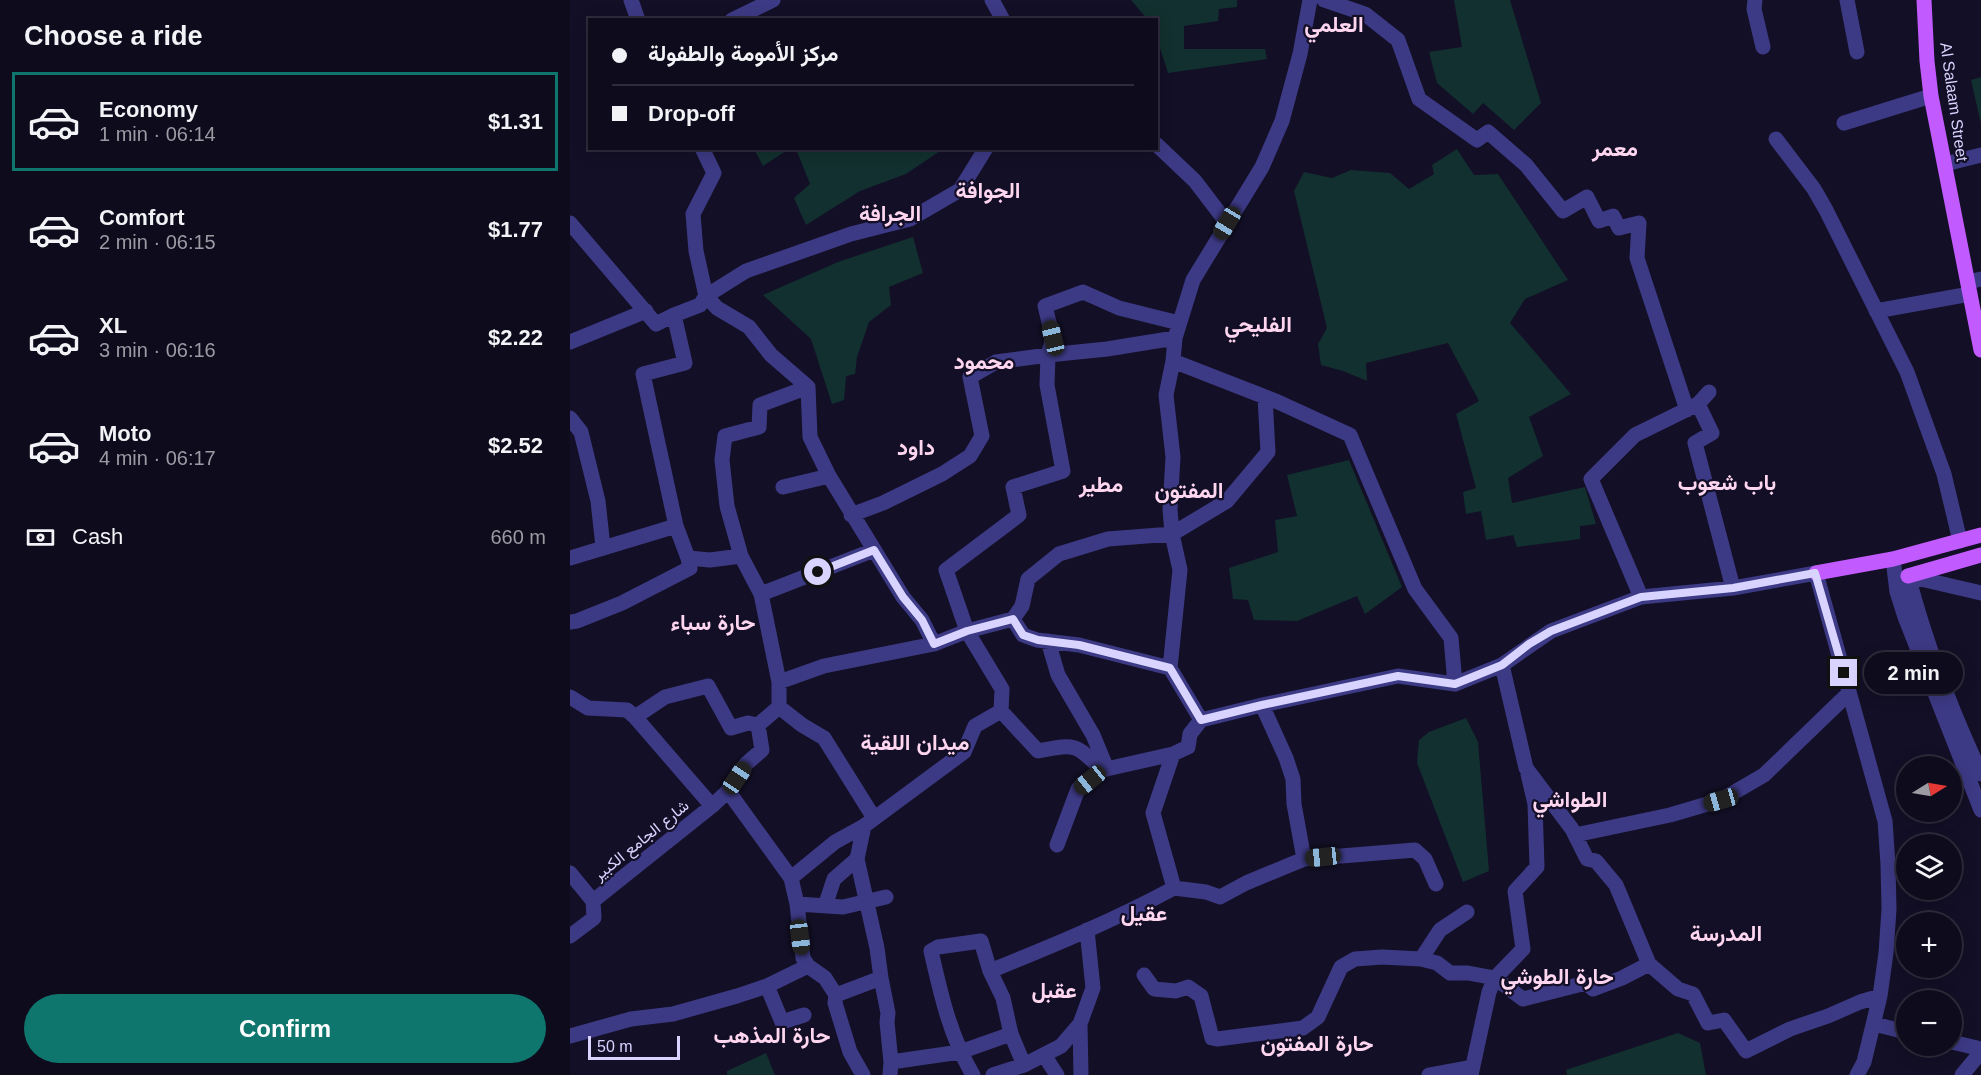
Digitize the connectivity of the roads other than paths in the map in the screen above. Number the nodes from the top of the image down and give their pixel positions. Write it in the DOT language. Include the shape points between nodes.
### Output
graph roads {
  1 [pos="631,0"];
  2 [pos="773,0"];
  3 [pos="992,0"];
  4 [pos="1310,0"];
  5 [pos="1324,0"];
  6 [pos="1755,0"];
  7 [pos="1847,0"];
  8 [pos="1924,0"];
  9 [pos="757,4"];
  10 [pos="637,18"];
  11 [pos="735,18"];
  12 [pos="1002,18"];
  13 [pos="1763,47"];
  14 [pos="1857,52"];
  15 [pos="1931,96"];
  16 [pos="1844,123"];
  17 [pos="1776,139"];
  18 [pos="1158,146"];
  19 [pos="703,150"];
  20 [pos="985,150"];
  21 [pos="1981,155"];
  22 [pos="1945,164"];
  23 [pos="570,223"];
  24 [pos="1227,223"];
  25 [pos="1973,285"];
  26 [pos="706,296"];
  27 [pos="646,311"];
  28 [pos="1876,311"];
  29 [pos="674,315"];
  30 [pos="1177,331"];
  31 [pos="570,342"];
  32 [pos="1981,350"];
  33 [pos="1047,355"];
  34 [pos="1173,361"];
  35 [pos="808,387"];
  36 [pos="1709,392"];
  37 [pos="1265,397"];
  38 [pos="1693,407"];
  39 [pos="570,418"];
  40 [pos="829,476"];
  41 [pos="783,487"];
  42 [pos="851,515"];
  43 [pos="676,526"];
  44 [pos="1172,534"];
  45 [pos="1981,535"];
  46 [pos="1960,541"];
  47 [pos="603,547"];
  48 [pos="874,550"];
  49 [pos="1981,555"];
  50 [pos="741,556"];
  51 [pos="570,558"];
  52 [pos="688,558"];
  53 [pos="1893,559"];
  54 [pos="1815,573"];
  55 [pos="1908,576"];
  56 [pos="1733,588"];
  57 [pos="1981,593"];
  58 [pos="761,594"];
  59 [pos="1641,597"];
  60 [pos="1013,619"];
  61 [pos="570,622"];
  62 [pos="967,631"];
  63 [pos="1048,641"];
  64 [pos="934,644"];
  65 [pos="1502,665"];
  66 [pos="1170,668"];
  67 [pos="779,682"];
  68 [pos="1455,684"];
  69 [pos="1849,693"];
  70 [pos="570,696"];
  71 [pos="1262,705"];
  72 [pos="779,707"];
  73 [pos="1001,711"];
  74 [pos="635,717"];
  75 [pos="1201,720"];
  76 [pos="759,725"];
  77 [pos="1173,754"];
  78 [pos="1526,768"];
  79 [pos="1105,769"];
  80 [pos="1981,774"];
  81 [pos="728,791"];
  82 [pos="711,806"];
  83 [pos="1981,810"];
  84 [pos="869,822"];
  85 [pos="1575,835"];
  86 [pos="1057,845"];
  87 [pos="857,859"];
  88 [pos="1304,859"];
  89 [pos="570,873"];
  90 [pos="791,878"];
  91 [pos="1436,884"];
  92 [pos="1174,888"];
  93 [pos="886,897"];
  94 [pos="593,901"];
  95 [pos="866,902"];
  96 [pos="797,904"];
  97 [pos="825,906"];
  98 [pos="1467,912"];
  99 [pos="1087,930"];
  100 [pos="570,936"];
  101 [pos="1421,959"];
  102 [pos="1649,964"];
  103 [pos="808,966"];
  104 [pos="990,971"];
  105 [pos="1144,975"];
  106 [pos="881,978"];
  107 [pos="1495,978"];
  108 [pos="767,986"];
  109 [pos="836,995"];
  110 [pos="1880,996"];
  111 [pos="804,1015"];
  112 [pos="1080,1024"];
  113 [pos="1874,1024"];
  114 [pos="1896,1030"];
  115 [pos="1011,1034"];
  116 [pos="570,1036"];
  117 [pos="1962,1045"];
  118 [pos="1981,1051"];
  119 [pos="960,1052"];
  120 [pos="1044,1055"];
  121 [pos="1024,1065"];
  122 [pos="891,1069"];
  123 [pos="1472,1071"];
  124 [pos="863,1075"];
  125 [pos="973,1075"];
  126 [pos="993,1075"];
  127 [pos="1057,1075"];
  128 [pos="1082,1075"];
  129 [pos="1429,1075"];
  130 [pos="1857,1075"];
  131 [pos="1962,1075"];
  1 -- 10 [label="street"];
  2 -- 9 [label="street"];
  3 -- 12 [label="street"];
  4 -- 24 [label="street" via="1282,121 1262,167"];
  5 -- 38 [label="street" via="1365,14 1398,40 1419,99 1477,140 1488,132 1526,165 1563,211 1587,197 1599,221 1613,216 1619,228 1639,223 1637,258"];
  6 -- 13 [label="street"];
  7 -- 14 [label="street"];
  8 -- 15 [label="main road, Al Salaam Street"];
  9 -- 11 [label="street"];
  15 -- 16 [label="street"];
  15 -- 22 [label="main road, Al Salaam Street"];
  17 -- 28 [label="street" via="1814,189"];
  18 -- 24 [label="street" via="1195,181"];
  19 -- 26 [label="street" via="714,173 693,214"];
  20 -- 26 [label="street" via="960,190 910,219 851,234 746,271"];
  21 -- 22 [label="street"];
  22 -- 25 [label="main road, Al Salaam Street"];
  23 -- 27 [label="street"];
  24 -- 30 [label="street" via="1193,280"];
  25 -- 28 [label="street"];
  25 -- 32 [label="main road, Al Salaam Street"];
  26 -- 29 [label="street" via="700,305"];
  26 -- 35 [label="street" via="717,308 749,327 771,355"];
  27 -- 29 [label="street" via="656,324"];
  27 -- 31 [label="street"];
  28 -- 46 [label="street" via="1911,382 1944,474"];
  29 -- 43 [label="street" via="685,363 643,374"];
  30 -- 33 [label="street" via="1107,349"];
  30 -- 33 [label="street" via="1083,292 1044,306 1053,338"];
  30 -- 34 [label="street"];
  33 -- 42 [label="street" via="996,362 970,377 982,436 970,456 942,474"];
  33 -- 62 [label="street" via="1047,385 1063,471 1013,487 1019,515 946,570"];
  34 -- 37 [label="street"];
  34 -- 44 [label="street" via="1166,395 1173,458"];
  35 -- 40 [label="street" via="810,437"];
  35 -- 50 [label="street" via="759,405 759,427 725,435 722,460 727,506"];
  36 -- 38 [label="street"];
  37 -- 44 [label="street" via="1268,452 1227,501"];
  37 -- 68 [label="street" via="1350,435 1415,589 1451,638"];
  38 -- 56 [label="street" via="1712,433 1695,443"];
  38 -- 59 [label="street" via="1635,435 1591,479"];
  39 -- 47 [label="street" via="581,432 598,501"];
  40 -- 41 [label="street"];
  40 -- 42 [label="street"];
  42 -- 48 [label="street"];
  43 -- 47 [label="street"];
  43 -- 52 [label="street"];
  44 -- 60 [label="street" via="1108,539 1059,554 1028,579 1022,606"];
  44 -- 66 [label="street" via="1180,570"];
  45 -- 46 [label="main road"];
  46 -- 53 [label="main road"];
  47 -- 51 [label="street"];
  48 -- 58 [label="street"];
  48 -- 64 [label="street"];
  49 -- 55 [label="main road"];
  50 -- 52 [label="street"];
  50 -- 58 [label="street"];
  52 -- 61 [label="street" via="690,568 621,603"];
  53 -- 54 [label="main road"];
  53 -- 83 [label="street" via="1905,618"];
  54 -- 56 [label="street"];
  54 -- 69 [label="street"];
  55 -- 57 [label="street"];
  55 -- 80 [label="street" via="1922,629"];
  56 -- 59 [label="street"];
  58 -- 67 [label="street"];
  59 -- 65 [label="street" via="1551,631"];
  60 -- 62 [label="street"];
  60 -- 63 [label="street" via="1023,635"];
  62 -- 64 [label="street"];
  62 -- 73 [label="street" via="1002,689"];
  63 -- 66 [label="street"];
  63 -- 79 [label="street" via="1058,675 1093,735"];
  64 -- 67 [label="street" via="824,666"];
  65 -- 68 [label="street"];
  65 -- 78 [label="street"];
  66 -- 75 [label="street"];
  67 -- 72 [label="street"];
  68 -- 71 [label="street" via="1398,676"];
  69 -- 85 [label="street" via="1764,775 1721,800"];
  69 -- 110 [label="street" via="1884,821 1889,909"];
  70 -- 74 [label="street" via="588,708 627,710"];
  71 -- 75 [label="street"];
  71 -- 88 [label="street" via="1293,779"];
  72 -- 76 [label="street"];
  72 -- 84 [label="street" via="824,738"];
  73 -- 79 [label="street" via="1038,751 1071,745"];
  73 -- 84 [label="street" via="975,726 964,752"];
  74 -- 76 [label="street" via="665,697 708,686 731,728 748,723"];
  74 -- 82 [label="street"];
  75 -- 77 [label="street" via="1190,734 1188,747"];
  76 -- 81 [label="street, شارع الجامع الكبير" via="762,750 746,764"];
  77 -- 79 [label="street"];
  77 -- 92 [label="street" via="1153,813"];
  78 -- 85 [label="street"];
  78 -- 107 [label="street" via="1535,804 1537,867 1515,891 1523,950"];
  79 -- 86 [label="street" via="1078,789"];
  81 -- 82 [label="street, شارع الجامع الكبير"];
  81 -- 90 [label="street"];
  82 -- 94 [label="street, شارع الجامع الكبير"];
  84 -- 87 [label="street"];
  84 -- 90 [label="street" via="835,842"];
  85 -- 102 [label="street" via="1587,859 1596,861 1616,885"];
  87 -- 95 [label="street"];
  87 -- 97 [label="street" via="834,879"];
  88 -- 91 [label="street" via="1415,850 1425,859"];
  88 -- 92 [label="street" via="1220,897"];
  89 -- 94 [label="street, شارع الجامع الكبير"];
  90 -- 96 [label="street"];
  92 -- 99 [label="street"];
  93 -- 95 [label="street"];
  94 -- 100 [label="street" via="594,918"];
  95 -- 97 [label="street"];
  95 -- 106 [label="street"];
  96 -- 97 [label="street"];
  96 -- 103 [label="street" via="803,958"];
  98 -- 101 [label="street" via="1440,930"];
  99 -- 104 [label="street"];
  99 -- 112 [label="street" via="1093,988"];
  101 -- 105 [label="street" via="1355,959 1341,967 1318,1017 1303,1028 1217,1039 1212,1038 1208,1028 1200,996 1188,987 1176,991 1154,989"];
  101 -- 107 [label="street" via="1437,963 1449,973"];
  102 -- 107 [label="street" via="1593,989 1586,983 1523,999"];
  102 -- 110 [label="street" via="1678,989 1693,994 1708,1023 1724,1020 1746,1050 1790,1029"];
  103 -- 108 [label="street"];
  103 -- 109 [label="street" via="825,978"];
  104 -- 115 [label="street" via="1003,998"];
  104 -- 119 [label="street" via="981,941 931,951 943,1006"];
  106 -- 109 [label="street"];
  106 -- 122 [label="street" via="888,1013"];
  107 -- 123 [label="street"];
  108 -- 111 [label="street" via="782,1022"];
  108 -- 116 [label="street" via="673,1014 631,1019"];
  109 -- 124 [label="street" via="850,1052"];
  110 -- 113 [label="street"];
  112 -- 120 [label="street" via="1061,1046"];
  112 -- 128 [label="street"];
  113 -- 114 [label="street"];
  113 -- 130 [label="street"];
  115 -- 119 [label="street"];
  115 -- 121 [label="street"];
  117 -- 118 [label="street"];
  118 -- 131 [label="street"];
  119 -- 122 [label="street"];
  119 -- 125 [label="street"];
  120 -- 121 [label="street"];
  120 -- 127 [label="street"];
  121 -- 126 [label="street"];
  123 -- 129 [label="street"];
}
